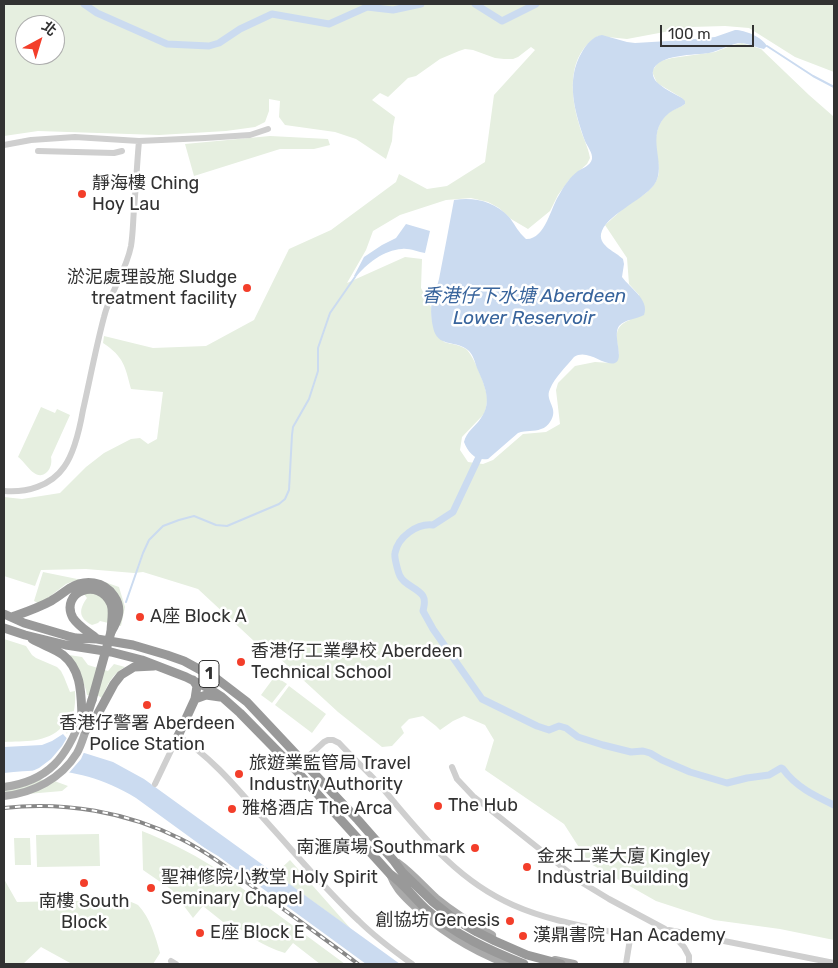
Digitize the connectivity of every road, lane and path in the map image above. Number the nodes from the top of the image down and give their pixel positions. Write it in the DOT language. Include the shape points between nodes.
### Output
graph roads {
  1 [pos="268,129"];
  2 [pos="139,140"];
  3 [pos="4,144"];
  4 [pos="38,151"];
  5 [pos="122,151"];
  6 [pos="4,492"];
  7 [pos="78,588"];
  8 [pos="8,615"];
  9 [pos="4,628"];
  10 [pos="25,635"];
  11 [pos="97,639"];
  12 [pos="157,666"];
  13 [pos="193,680"];
  14 [pos="222,697"];
  15 [pos="195,699"];
  16 [pos="85,714"];
  17 [pos="86,730"];
  18 [pos="178,736"];
  19 [pos="309,767"];
  20 [pos="452,767"];
  21 [pos="155,784"];
  22 [pos="4,787"];
  23 [pos="4,796"];
  24 [pos="394,861"];
  25 [pos="390,874"];
  26 [pos="665,929"];
  27 [pos="834,962"];
  28 [pos="412,964"];
  29 [pos="507,964"];
  30 [pos="524,964"];
  31 [pos="561,964"];
  32 [pos="572,964"];
  33 [pos="626,964"];
  34 [pos="689,964"];
  1 -- 2 [label="street" via="250,135"];
  2 -- 3 [label="street" via="75,137"];
  2 -- 6 [label="street" via="131,245 104,316 74,447 66,465 49,481 30,489"];
  4 -- 5 [label="street"];
  7 -- 8 [label="highway" via="35,609"];
  7 -- 11 [label="highway" via="71,606 72,616"];
  7 -- 16 [label="highway, bridge" via="99,591 112,610 112,632"];
  8 -- 11 [label="highway, 1" via="68,636"];
  9 -- 10 [label="highway, 1"];
  10 -- 12 [label="highway, 1" via="101,650"];
  10 -- 16 [label="highway" via="63,656 71,664 80,682"];
  11 -- 19 [label="highway, 1" via="167,655 217,679 247,702"];
  12 -- 13 [label="highway, 1"];
  12 -- 17 [label="highway" via="127,670"];
  13 -- 14 [label="highway, 1"];
  13 -- 15 [label="highway" via="197,686"];
  14 -- 15 [label="highway"];
  14 -- 25 [label="highway, 1" via="293,766"];
  15 -- 18 [label="highway"];
  16 -- 17 [label="highway"];
  16 -- 22 [label="main road" via="67,750 54,764 27,781"];
  17 -- 23 [label="main road" via="78,751 56,776 33,790"];
  18 -- 21 [label="street"];
  18 -- 28 [label="street" via="220,770 353,916"];
  19 -- 24 [label="highway, 1"];
  19 -- 33 [label="street" via="311,754 324,742 333,740 339,743 434,848 475,884 532,913 627,935 630,939"];
  20 -- 26 [label="street" via="457,779 473,796 581,882"];
  24 -- 31 [label="highway, 1" via="433,902 457,920 508,947"];
  24 -- 32 [label="main road" via="446,906 480,928 529,954"];
  25 -- 29 [label="main road" via="395,886 429,919 468,946"];
  25 -- 30 [label="highway, 1" via="452,929 491,951"];
  26 -- 27 [label="street"];
  26 -- 34 [label="street" via="684,947"];
}
